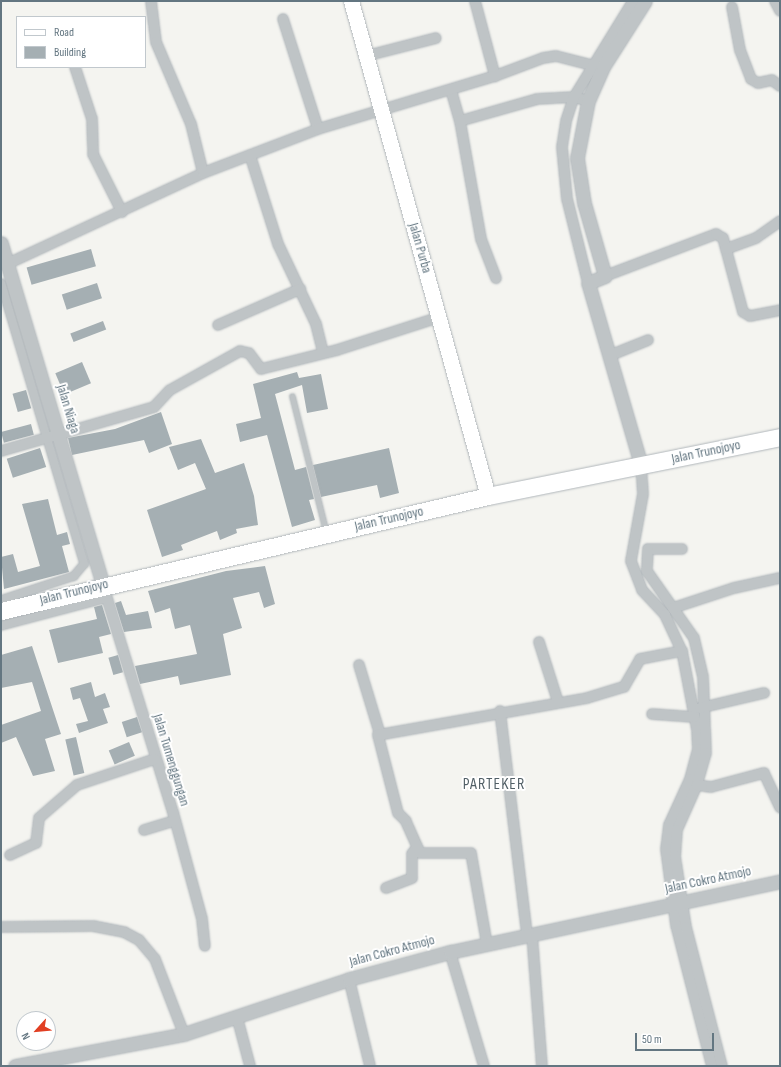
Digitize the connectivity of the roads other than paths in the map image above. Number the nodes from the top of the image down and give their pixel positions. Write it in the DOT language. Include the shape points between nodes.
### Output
graph roads {
  1 [pos="152,1"];
  2 [pos="351,1"];
  3 [pos="476,1"];
  4 [pos="632,1"];
  5 [pos="645,1"];
  6 [pos="775,1"];
  7 [pos="732,7"];
  8 [pos="780,11"];
  9 [pos="283,19"];
  10 [pos="436,38"];
  11 [pos="366,56"];
  12 [pos="596,66"];
  13 [pos="75,68"];
  14 [pos="495,76"];
  15 [pos="780,86"];
  16 [pos="451,90"];
  17 [pos="582,99"];
  18 [pos="381,110"];
  19 [pos="460,122"];
  20 [pos="318,129"];
  21 [pos="250,155"];
  22 [pos="203,174"];
  23 [pos="122,212"];
  24 [pos="780,222"];
  25 [pos="1,243"];
  26 [pos="587,246"];
  27 [pos="726,249"];
  28 [pos="7,264"];
  29 [pos="605,276"];
  30 [pos="496,278"];
  31 [pos="1,283"];
  32 [pos="588,283"];
  33 [pos="300,289"];
  34 [pos="780,310"];
  35 [pos="440,316"];
  36 [pos="218,326"];
  37 [pos="648,340"];
  38 [pos="323,353"];
  39 [pos="611,355"];
  40 [pos="292,396"];
  41 [pos="54,437"];
  42 [pos="780,437"];
  43 [pos="1,452"];
  44 [pos="641,465"];
  45 [pos="488,496"];
  46 [pos="326,533"];
  47 [pos="632,545"];
  48 [pos="648,549"];
  49 [pos="682,549"];
  50 [pos="780,578"];
  51 [pos="105,591"];
  52 [pos="1,600"];
  53 [pos="674,608"];
  54 [pos="1,611"];
  55 [pos="1,626"];
  56 [pos="539,642"];
  57 [pos="682,651"];
  58 [pos="359,665"];
  59 [pos="764,693"];
  60 [pos="558,702"];
  61 [pos="698,710"];
  62 [pos="500,711"];
  63 [pos="652,714"];
  64 [pos="380,734"];
  65 [pos="156,759"];
  66 [pos="696,771"];
  67 [pos="697,784"];
  68 [pos="780,808"];
  69 [pos="174,821"];
  70 [pos="144,830"];
  71 [pos="417,847"];
  72 [pos="10,855"];
  73 [pos="780,881"];
  74 [pos="386,888"];
  75 [pos="676,903"];
  76 [pos="1,927"];
  77 [pos="529,934"];
  78 [pos="487,944"];
  79 [pos="205,946"];
  80 [pos="450,952"];
  81 [pos="349,979"];
  82 [pos="237,1017"];
  83 [pos="184,1034"];
  84 [pos="710,1039"];
  85 [pos="16,1066"];
  86 [pos="250,1066"];
  87 [pos="370,1066"];
  88 [pos="484,1066"];
  89 [pos="542,1066"];
  90 [pos="712,1066"];
  91 [pos="722,1066"];
  1 -- 22 [label="street" via="156,42 191,124"];
  2 -- 11 [label="main road, Jalan Purba"];
  3 -- 14 [label="street"];
  4 -- 12 [label="street"];
  5 -- 17 [label="street"];
  6 -- 8 [label="street"];
  7 -- 15 [label="street" via="740,50 751,79 758,83 772,80"];
  9 -- 20 [label="street"];
  10 -- 11 [label="street"];
  11 -- 18 [label="main road, Jalan Purba"];
  12 -- 14 [label="street" via="556,56"];
  12 -- 17 [label="street"];
  13 -- 23 [label="street" via="92,119 93,154"];
  14 -- 16 [label="street"];
  16 -- 18 [label="street"];
  16 -- 19 [label="street"];
  17 -- 19 [label="street" via="537,99"];
  17 -- 26 [label="street" via="577,158"];
  17 -- 26 [label="street" via="562,147 567,199"];
  18 -- 20 [label="street"];
  18 -- 35 [label="main road, Jalan Purba"];
  19 -- 30 [label="street" via="480,239"];
  20 -- 21 [label="street"];
  21 -- 22 [label="street"];
  21 -- 33 [label="street" via="278,244"];
  22 -- 23 [label="street"];
  23 -- 28 [label="street"];
  24 -- 27 [label="street" via="756,238"];
  25 -- 28 [label="street, Jalan Niaga"];
  26 -- 29 [label="street"];
  26 -- 32 [label="street"];
  27 -- 29 [label="street" via="722,238 716,234"];
  27 -- 34 [label="street" via="743,312 750,316"];
  28 -- 41 [label="street, Jalan Niaga"];
  29 -- 32 [label="street"];
  31 -- 41 [label="street"];
  32 -- 39 [label="street"];
  33 -- 36 [label="street"];
  33 -- 38 [label="street" via="316,324"];
  35 -- 38 [label="street"];
  35 -- 45 [label="main road, Jalan Purba"];
  37 -- 39 [label="street"];
  38 -- 41 [label="street" via="261,368 248,353 240,351 170,390 166,399 154,407"];
  39 -- 44 [label="street"];
  40 -- 46 [label="lane"];
  41 -- 43 [label="street"];
  41 -- 51 [label="street, Jalan Niaga"];
  41 -- 52 [label="street" via="84,564 74,576"];
  42 -- 44 [label="highway, Jalan Trunojoyo"];
  44 -- 45 [label="highway, Jalan Trunojoyo"];
  44 -- 47 [label="street" via="643,494"];
  45 -- 46 [label="highway, Jalan Trunojoyo"];
  46 -- 51 [label="highway, Jalan Trunojoyo"];
  47 -- 48 [label="street"];
  47 -- 57 [label="street" via="631,561 642,590 665,615"];
  48 -- 49 [label="street"];
  48 -- 53 [label="street" via="650,578"];
  50 -- 53 [label="street" via="734,588"];
  51 -- 54 [label="highway, Jalan Trunojoyo"];
  51 -- 55 [label="street"];
  51 -- 65 [label="street, Jalan Tumenggungan"];
  53 -- 61 [label="street" via="695,643 703,677"];
  56 -- 60 [label="street"];
  57 -- 60 [label="street" via="638,661 632,678 624,687 587,698"];
  57 -- 61 [label="street"];
  58 -- 64 [label="street"];
  59 -- 61 [label="street"];
  60 -- 62 [label="street"];
  61 -- 63 [label="street"];
  61 -- 66 [label="street"];
  61 -- 66 [label="street" via="708,741"];
  62 -- 64 [label="street" via="405,733"];
  62 -- 77 [label="street"];
  64 -- 71 [label="street" via="377,740 390,776 389,786 398,813 406,821"];
  65 -- 69 [label="street, Jalan Tumenggungan"];
  65 -- 72 [label="street" via="77,785 39,818 36,843"];
  66 -- 67 [label="street"];
  66 -- 75 [label="street" via="666,838"];
  67 -- 68 [label="street" via="711,787 764,773"];
  67 -- 75 [label="street" via="675,843"];
  69 -- 70 [label="street"];
  69 -- 79 [label="street, Jalan Tumenggungan" via="202,919"];
  71 -- 74 [label="street" via="412,854 412,878"];
  71 -- 78 [label="street" via="424,854 471,853"];
  73 -- 75 [label="street, Jalan Cokro Atmojo"];
  75 -- 77 [label="street, Jalan Cokro Atmojo"];
  75 -- 84 [label="street"];
  76 -- 83 [label="street" via="93,926 124,932 139,940 155,959"];
  77 -- 78 [label="street, Jalan Cokro Atmojo"];
  77 -- 89 [label="street"];
  78 -- 80 [label="street, Jalan Cokro Atmojo"];
  80 -- 81 [label="street, Jalan Cokro Atmojo"];
  80 -- 88 [label="street"];
  81 -- 82 [label="street, Jalan Cokro Atmojo"];
  81 -- 87 [label="street"];
  82 -- 83 [label="street, Jalan Cokro Atmojo"];
  82 -- 86 [label="street"];
  83 -- 85 [label="street, Jalan Cokro Atmojo"];
  84 -- 90 [label="street"];
  84 -- 91 [label="street"];
}
